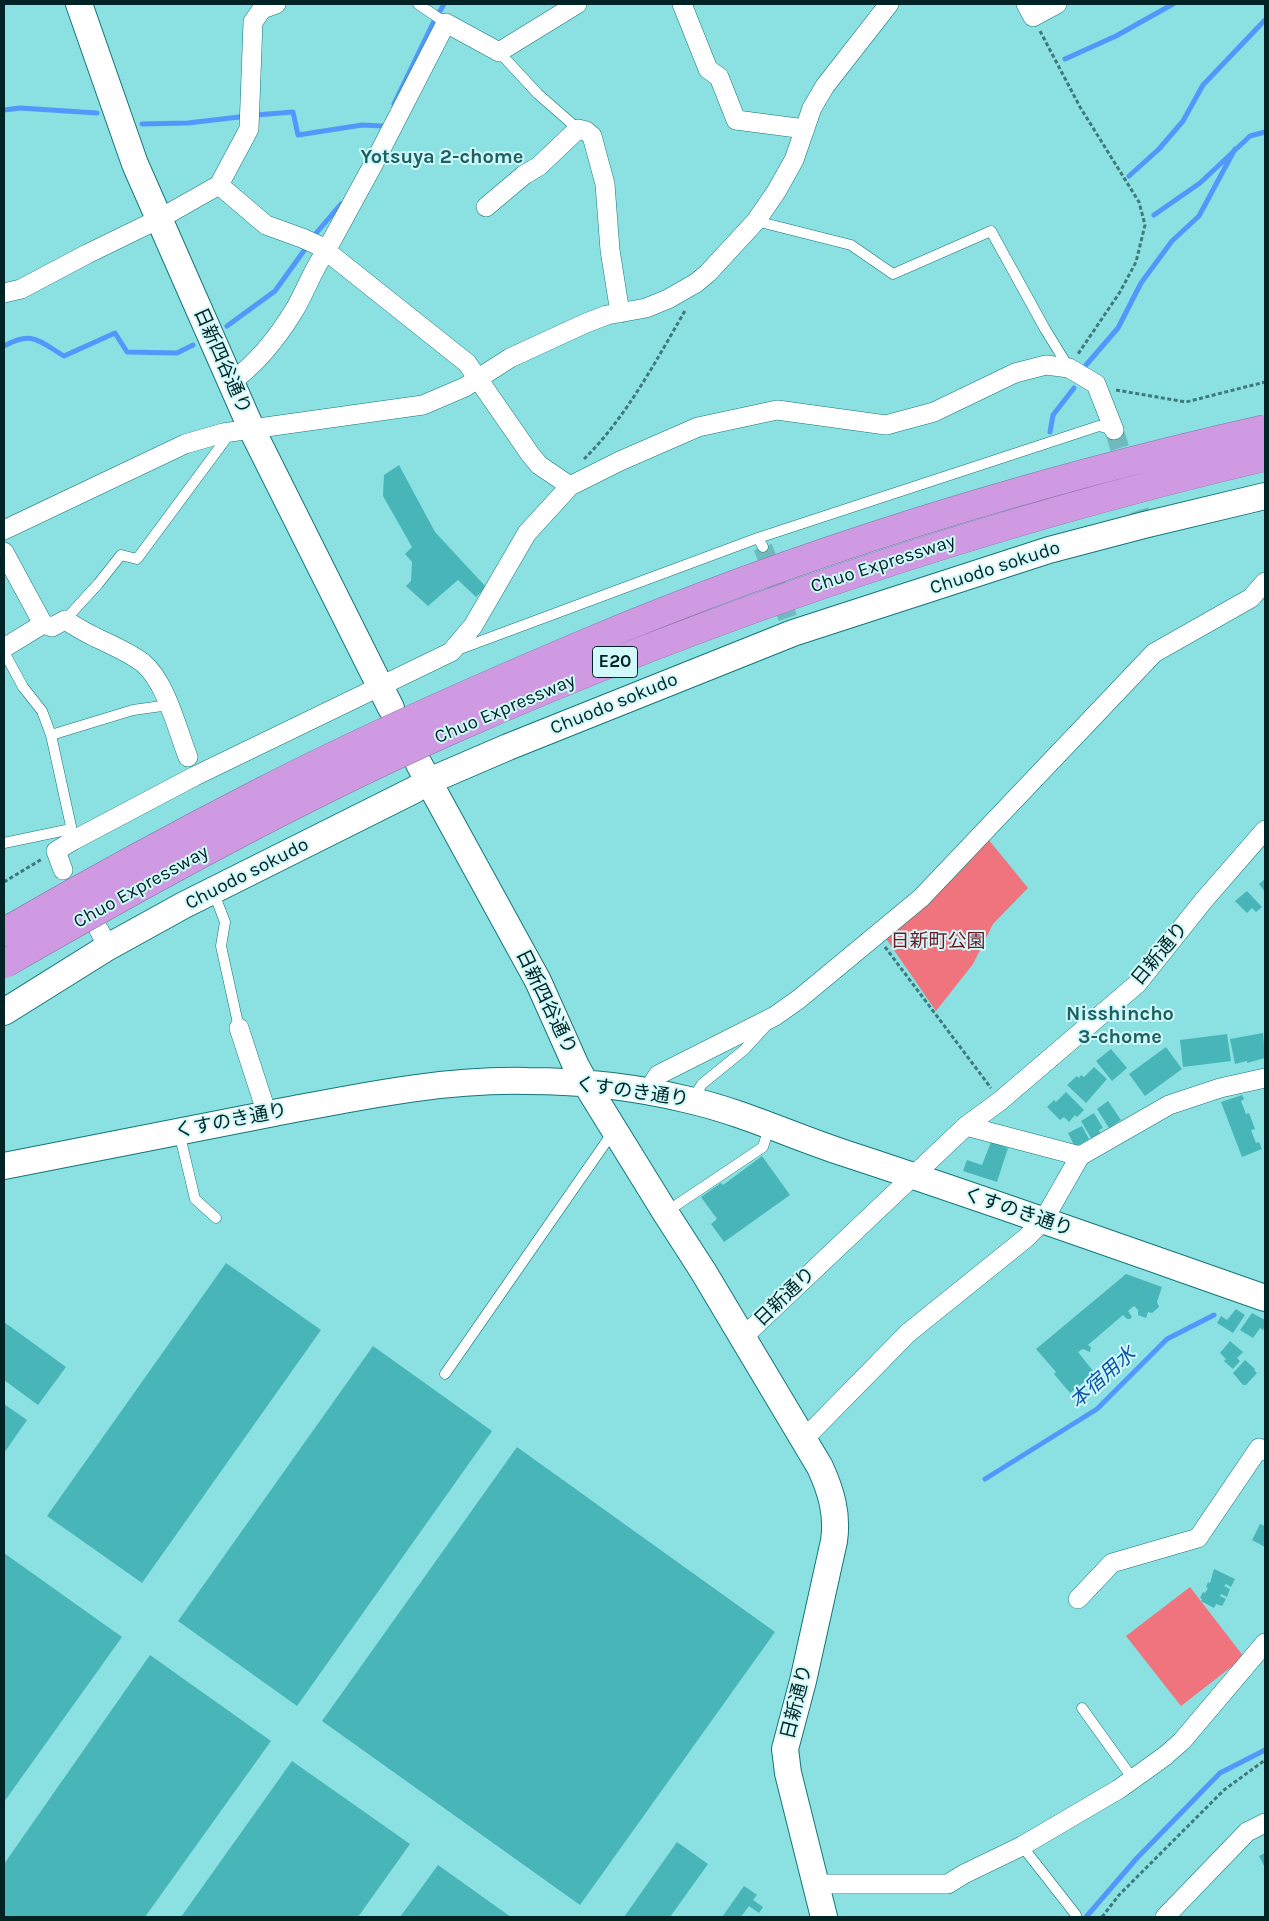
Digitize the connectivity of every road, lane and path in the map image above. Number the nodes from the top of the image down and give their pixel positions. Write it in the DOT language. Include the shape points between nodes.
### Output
graph roads {
  1 [pos="79,4"];
  2 [pos="276,4"];
  3 [pos="418,4"];
  4 [pos="577,4"];
  5 [pos="682,4"];
  6 [pos="889,4"];
  7 [pos="1057,4"];
  8 [pos="1030,10"];
  9 [pos="446,23"];
  10 [pos="499,52"];
  11 [pos="578,129"];
  12 [pos="805,129"];
  13 [pos="219,185"];
  14 [pos="486,206"];
  15 [pos="159,219"];
  16 [pos="756,221"];
  17 [pos="323,249"];
  18 [pos="696,283"];
  19 [pos="4,293"];
  20 [pos="620,313"];
  21 [pos="1069,368"];
  22 [pos="479,379"];
  23 [pos="231,382"];
  24 [pos="1265,382"];
  25 [pos="1096,384"];
  26 [pos="1265,429"];
  27 [pos="1114,430"];
  28 [pos="242,431"];
  29 [pos="1265,457"];
  30 [pos="570,486"];
  31 [pos="1265,496"];
  32 [pos="4,530"];
  33 [pos="758,538"];
  34 [pos="763,547"];
  35 [pos="4,552"];
  36 [pos="1265,582"];
  37 [pos="65,620"];
  38 [pos="43,624"];
  39 [pos="4,650"];
  40 [pos="451,652"];
  41 [pos="386,697"];
  42 [pos="169,705"];
  43 [pos="51,735"];
  44 [pos="188,757"];
  45 [pos="424,772"];
  46 [pos="1265,830"];
  47 [pos="72,834"];
  48 [pos="4,843"];
  49 [pos="56,852"];
  50 [pos="63,870"];
  51 [pos="4,882"];
  52 [pos="213,891"];
  53 [pos="4,932"];
  54 [pos="875,935"];
  55 [pos="4,964"];
  56 [pos="4,1012"];
  57 [pos="775,1016"];
  58 [pos="239,1028"];
  59 [pos="1265,1078"];
  60 [pos="586,1084"];
  61 [pos="648,1091"];
  62 [pos="692,1100"];
  63 [pos="1000,1101"];
  64 [pos="267,1114"];
  65 [pos="770,1125"];
  66 [pos="966,1126"];
  67 [pos="179,1131"];
  68 [pos="614,1131"];
  69 [pos="1080,1156"];
  70 [pos="4,1166"];
  71 [pos="914,1175"];
  72 [pos="665,1212"];
  73 [pos="216,1218"];
  74 [pos="1043,1221"];
  75 [pos="1265,1298"];
  76 [pos="744,1337"];
  77 [pos="445,1374"];
  78 [pos="804,1439"];
  79 [pos="1265,1451"];
  80 [pos="1078,1600"];
  81 [pos="1265,1643"];
  82 [pos="1082,1708"];
  83 [pos="1265,1760"];
  84 [pos="1133,1779"];
  85 [pos="1265,1823"];
  86 [pos="1022,1846"];
  87 [pos="816,1884"];
  88 [pos="1076,1914"];
  89 [pos="824,1917"];
  90 [pos="1102,1917"];
  91 [pos="1165,1917"];
  1 -- 15 [label="street, 日新四谷通り" via="132,154"];
  2 -- 13 [label="street" via="262,9 253,22 249,129"];
  3 -- 9 [label="lane"];
  4 -- 10 [label="street"];
  5 -- 12 [label="street" via="708,69 719,78 736,120"];
  6 -- 12 [label="street" via="825,86 812,108"];
  7 -- 8 [label="street"];
  8 -- 21 [label="path" via="1080,108 1140,202 1145,225 1136,262 1120,292"];
  9 -- 10 [label="street"];
  9 -- 17 [label="street" via="374,163"];
  10 -- 11 [label="lane" via="538,94"];
  11 -- 14 [label="street" via="539,166"];
  11 -- 20 [label="street" via="592,136 605,184 610,250"];
  12 -- 16 [label="street" via="786,176"];
  13 -- 15 [label="street"];
  13 -- 17 [label="street" via="266,225"];
  15 -- 19 [label="street" via="21,289"];
  15 -- 23 [label="street, 日新四谷通り"];
  16 -- 18 [label="street"];
  16 -- 21 [label="lane" via="850,245 893,274 991,231"];
  17 -- 22 [label="street" via="467,363"];
  17 -- 23 [label="street" via="295,309 266,351"];
  18 -- 20 [label="street" via="646,308"];
  18 -- 30 [label="path" via="685,310 636,393 598,445 572,471"];
  20 -- 22 [label="street" via="593,320 510,358"];
  21 -- 25 [label="street"];
  21 -- 30 [label="street" via="1046,365 1015,373 934,412 886,425 777,410 698,427"];
  22 -- 28 [label="street" via="423,405"];
  22 -- 30 [label="street" via="530,454"];
  23 -- 28 [label="street, 日新四谷通り"];
  24 -- 25 [label="path" via="1186,402"];
  25 -- 27 [label="street"];
  26 -- 53 [label="highway, Chuo Expressway / E20, bridge" via="948,512 730,587 588,642 432,710 264,790"];
  27 -- 33 [label="lane" via="1099,426"];
  28 -- 32 [label="street" via="167,451"];
  28 -- 37 [label="lane" via="137,559 121,555"];
  28 -- 41 [label="street, 日新四谷通り"];
  29 -- 55 [label="highway, Chuo Expressway / E20, bridge" via="956,539 737,615 600,668 446,733 274,816 122,896"];
  30 -- 40 [label="street" via="527,533 473,626"];
  31 -- 45 [label="street, Chuodo sokudo" via="1049,550 794,633 508,747"];
  33 -- 34 [label="lane"];
  33 -- 40 [label="lane"];
  35 -- 38 [label="street"];
  36 -- 54 [label="street" via="1251,598 1154,653 921,898"];
  37 -- 38 [label="street" via="52,627"];
  37 -- 42 [label="street" via="143,663 156,678"];
  38 -- 39 [label="street"];
  39 -- 43 [label="lane" via="23,687 42,711"];
  40 -- 41 [label="street"];
  41 -- 47 [label="street" via="320,714"];
  42 -- 43 [label="lane" via="133,710"];
  42 -- 44 [label="street"];
  43 -- 47 [label="lane"];
  45 -- 52 [label="street, Chuodo sokudo" via="414,790"];
  45 -- 60 [label="street, 日新四谷通り" via="538,981"];
  46 -- 63 [label="street, 日新通り" via="1137,984"];
  47 -- 48 [label="lane"];
  47 -- 49 [label="street"];
  49 -- 50 [label="street"];
  49 -- 51 [label="path"];
  52 -- 56 [label="street, Chuodo sokudo" via="104,938"];
  52 -- 58 [label="lane" via="226,922 221,946"];
  54 -- 57 [label="street"];
  54 -- 63 [label="path"];
  57 -- 61 [label="street" via="658,1075"];
  57 -- 62 [label="lane" via="744,1050 702,1084"];
  58 -- 64 [label="street"];
  59 -- 69 [label="street" via="1220,1088 1169,1105"];
  60 -- 61 [label="street, くすのき通り"];
  60 -- 64 [label="street, くすのき通り" via="526,1080 457,1082 385,1091"];
  60 -- 68 [label="street, 日新四谷通り"];
  61 -- 62 [label="street, くすのき通り"];
  62 -- 65 [label="street, くすのき通り"];
  63 -- 66 [label="street, 日新通り"];
  64 -- 67 [label="street, くすのき通り"];
  65 -- 71 [label="street, くすのき通り"];
  65 -- 72 [label="lane" via="763,1147"];
  66 -- 69 [label="street"];
  66 -- 71 [label="street, 日新通り"];
  67 -- 70 [label="street, くすのき通り"];
  67 -- 73 [label="lane" via="195,1199"];
  68 -- 72 [label="street, 日新四谷通り"];
  68 -- 77 [label="lane"];
  69 -- 74 [label="street"];
  71 -- 74 [label="street, くすのき通り"];
  71 -- 76 [label="street, 日新通り"];
  72 -- 76 [label="street, 日新四谷通り"];
  74 -- 75 [label="street, くすのき通り"];
  74 -- 78 [label="street" via="908,1332"];
  76 -- 78 [label="street, 日新通り"];
  78 -- 87 [label="street, 日新通り" via="827,1483 836,1517 831,1559 785,1749"];
  79 -- 80 [label="street" via="1259,1448 1198,1538 1112,1563"];
  81 -- 84 [label="street" via="1182,1741"];
  82 -- 84 [label="lane"];
  83 -- 90 [label="path" via="1224,1790 1119,1895"];
  84 -- 86 [label="street"];
  85 -- 91 [label="street" via="1247,1832"];
  86 -- 87 [label="street" via="948,1884"];
  86 -- 88 [label="lane"];
  87 -- 89 [label="street, 日新通り"];
}
